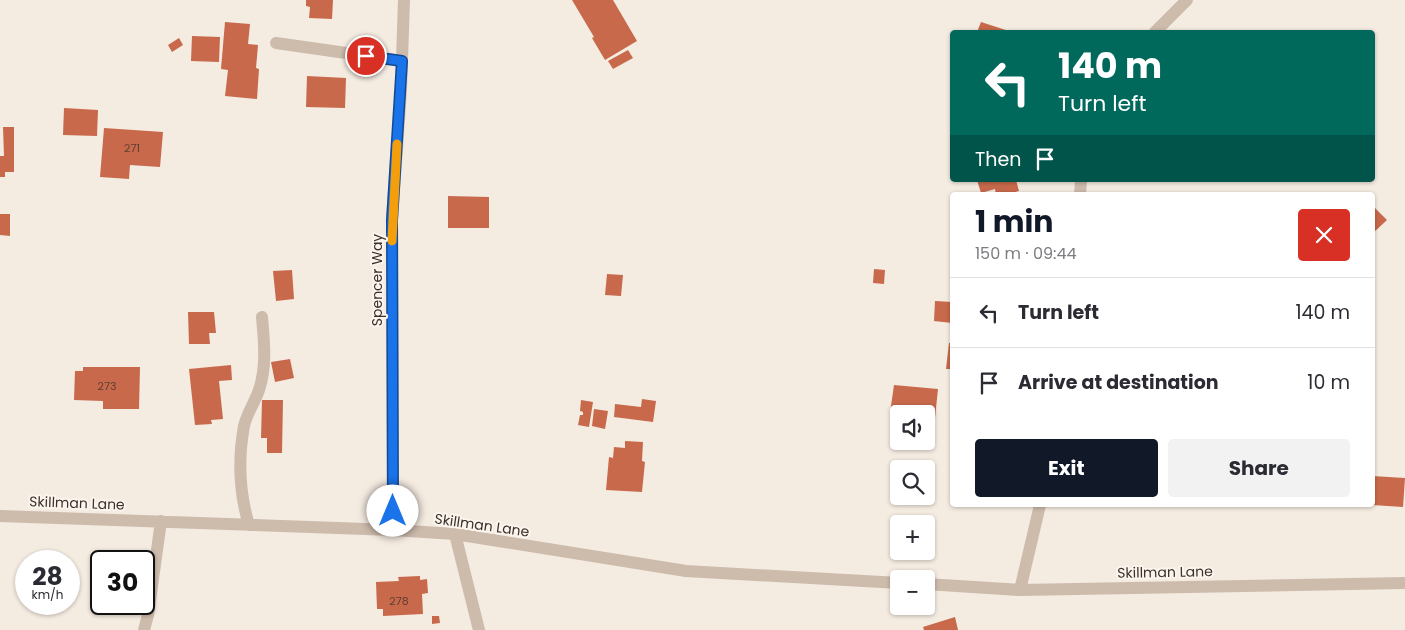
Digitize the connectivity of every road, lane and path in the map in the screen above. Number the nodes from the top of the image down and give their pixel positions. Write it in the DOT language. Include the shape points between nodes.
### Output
graph roads {
  1 [pos="404,0"];
  2 [pos="1187,0"];
  3 [pos="1157,30"];
  4 [pos="276,43"];
  5 [pos="402,61"];
  6 [pos="262,317"];
  7 [pos="1040,507"];
  8 [pos="0,516"];
  9 [pos="161,522"];
  10 [pos="249,525"];
  11 [pos="393,530"];
  12 [pos="455,534"];
  13 [pos="890,582"];
  14 [pos="1405,583"];
  15 [pos="935,585"];
  16 [pos="1020,590"];
  17 [pos="144,630"];
  18 [pos="479,630"];
  1 -- 5 [label="street, Spencer Way"];
  2 -- 3 [label="street"];
  4 -- 5 [label="street"];
  5 -- 11 [label="street, Spencer Way" via="392,220"];
  6 -- 10 [label="street" via="265,351 260,389 245,423 240,466 243,505"];
  7 -- 16 [label="street"];
  8 -- 9 [label="street, Skillman Lane"];
  9 -- 10 [label="street, Skillman Lane"];
  9 -- 17 [label="street"];
  10 -- 11 [label="street, Skillman Lane"];
  11 -- 12 [label="street, Skillman Lane"];
  12 -- 13 [label="street, Skillman Lane" via="686,571"];
  12 -- 18 [label="street"];
  14 -- 16 [label="street, Skillman Lane"];
  15 -- 16 [label="street, Skillman Lane"];
}
